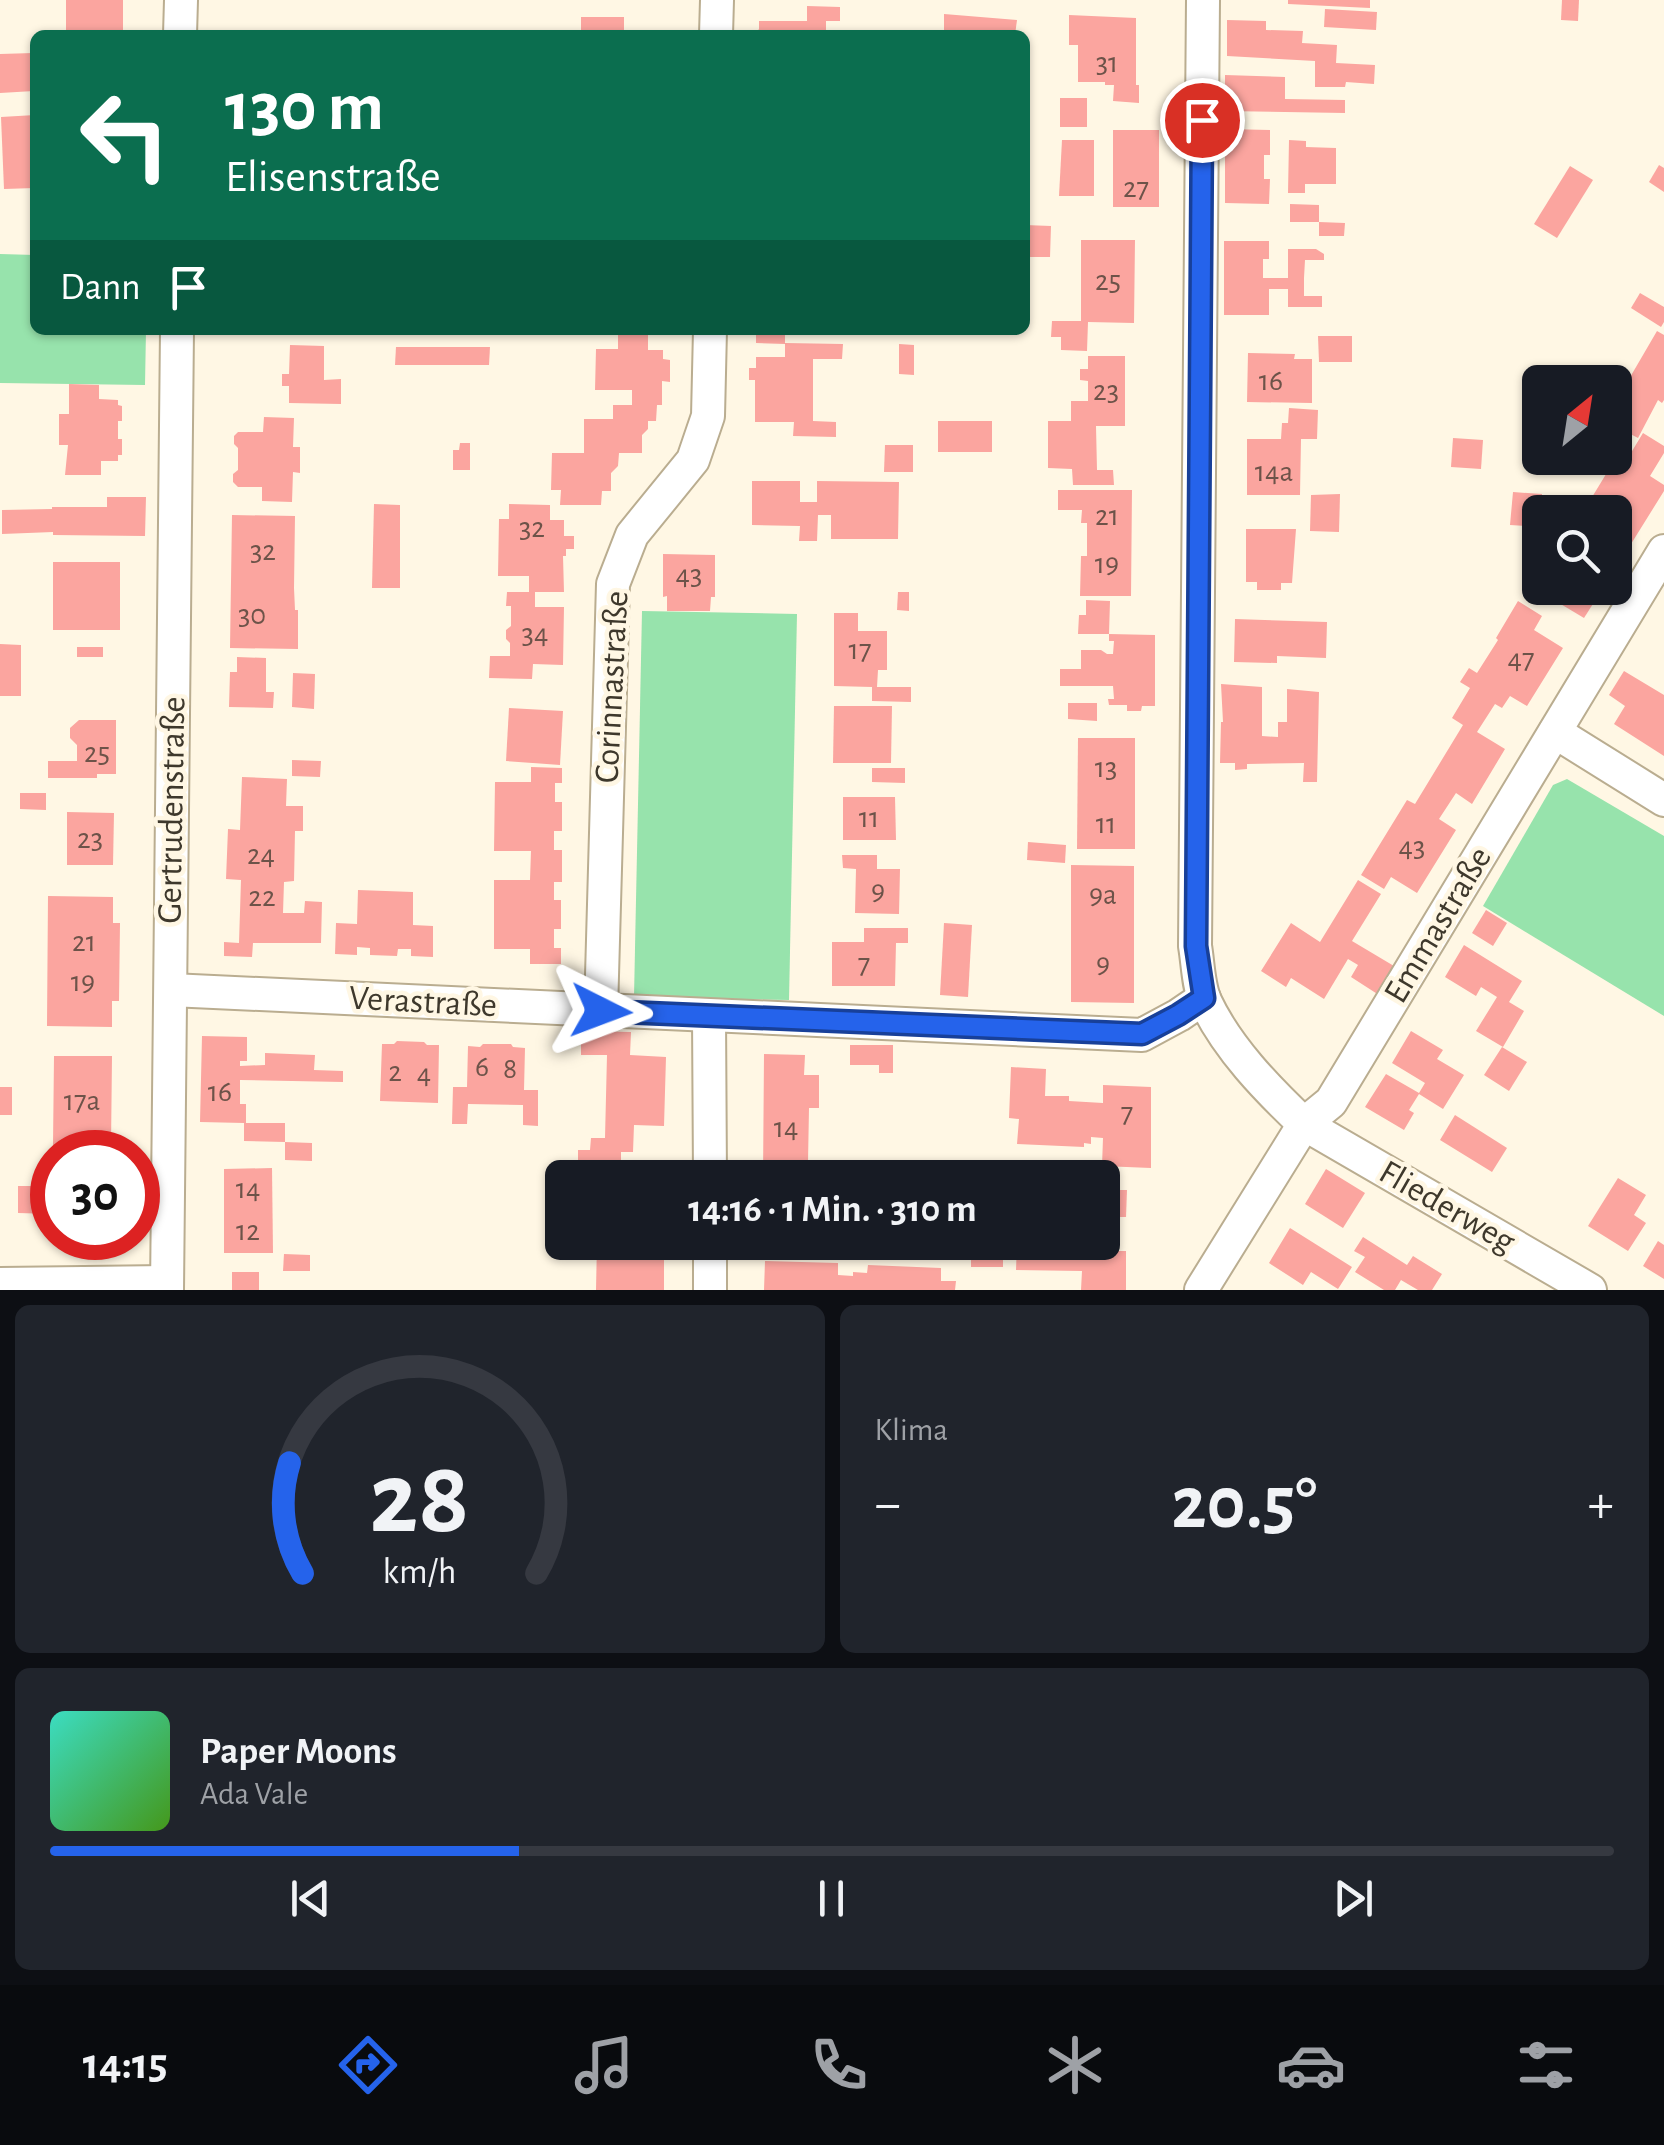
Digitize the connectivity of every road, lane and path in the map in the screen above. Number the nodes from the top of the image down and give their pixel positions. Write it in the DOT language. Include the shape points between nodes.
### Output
graph roads {
  1 [pos="181,0"];
  2 [pos="717,0"];
  3 [pos="1203,0"];
  4 [pos="180,30"];
  5 [pos="716,30"];
  6 [pos="177,335"];
  7 [pos="710,335"];
  8 [pos="1664,551"];
  9 [pos="1556,732"];
  10 [pos="1664,800"];
  11 [pos="170,990"];
  12 [pos="1204,998"];
  13 [pos="601,1011"];
  14 [pos="710,1016"];
  15 [pos="1304,1124"];
  16 [pos="710,1160"];
  17 [pos="710,1260"];
  18 [pos="0,1284"];
  19 [pos="167,1286"];
  20 [pos="710,1290"];
  21 [pos="1201,1290"];
  22 [pos="1590,1290"];
  1 -- 4 [label="street"];
  2 -- 5 [label="street"];
  3 -- 12 [label="street" via="1196,946"];
  6 -- 11 [label="street, Gertrudenstraße"];
  7 -- 13 [label="street, Corinnastraße" via="708,416 693,460 632,534 614,584"];
  8 -- 9 [label="street, Emmastraße"];
  9 -- 10 [label="street"];
  9 -- 15 [label="street, Emmastraße" via="1331,1102"];
  11 -- 13 [label="street, Verastraße"];
  11 -- 19 [label="street, Gertrudenstraße"];
  12 -- 14 [label="street, Verastraße" via="1142,1034"];
  12 -- 15 [label="street, Fliederweg" via="1258,1077"];
  13 -- 14 [label="street, Verastraße"];
  14 -- 16 [label="street"];
  15 -- 21 [label="street, Emmastraße"];
  15 -- 22 [label="street, Fliederweg"];
  17 -- 20 [label="street"];
  18 -- 19 [label="street"];
}
